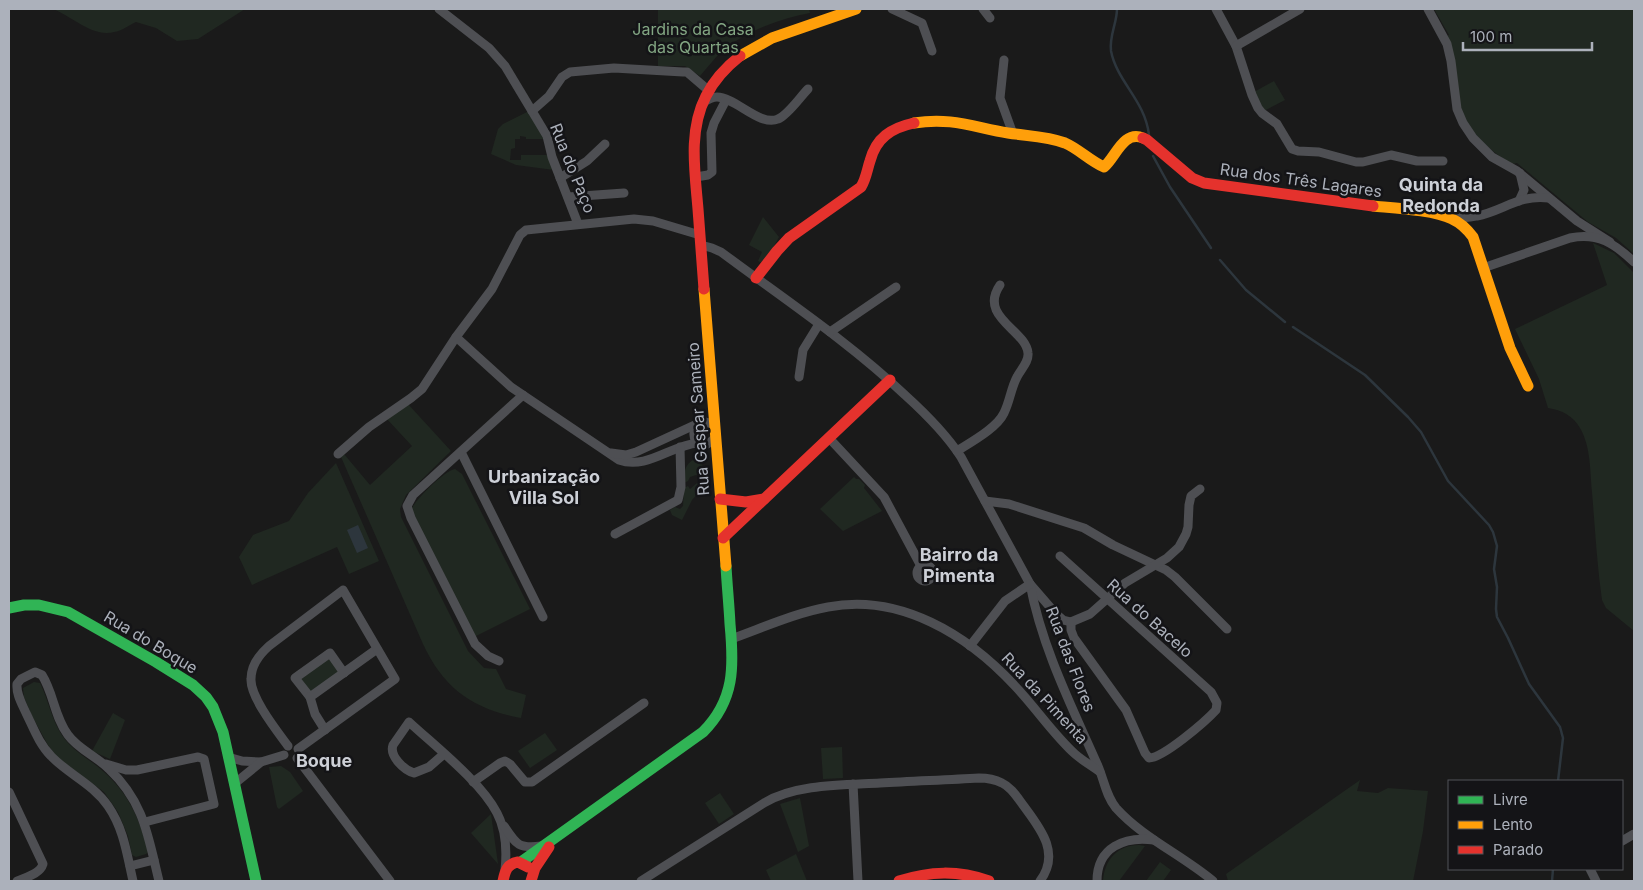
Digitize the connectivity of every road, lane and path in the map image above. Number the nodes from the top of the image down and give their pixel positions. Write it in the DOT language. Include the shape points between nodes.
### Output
graph roads {
  1 [pos="439,9"];
  2 [pos="856,9"];
  3 [pos="892,9"];
  4 [pos="983,9"];
  5 [pos="1216,9"];
  6 [pos="1300,9"];
  7 [pos="1428,9"];
  8 [pos="990,18"];
  9 [pos="1236,46"];
  10 [pos="932,50"];
  11 [pos="1004,60"];
  12 [pos="711,85"];
  13 [pos="808,89"];
  14 [pos="724,99"];
  15 [pos="702,103"];
  16 [pos="532,111"];
  17 [pos="1013,134"];
  18 [pos="605,144"];
  19 [pos="1443,161"];
  20 [pos="1520,173"];
  21 [pos="696,177"];
  22 [pos="560,178"];
  23 [pos="624,193"];
  24 [pos="568,197"];
  25 [pos="1549,198"];
  26 [pos="1519,201"];
  27 [pos="1443,216"];
  28 [pos="1478,216"];
  29 [pos="1577,221"];
  30 [pos="578,224"];
  31 [pos="1473,237"];
  32 [pos="1570,238"];
  33 [pos="701,240"];
  34 [pos="1610,242"];
  35 [pos="1634,262"];
  36 [pos="1483,268"];
  37 [pos="756,278"];
  38 [pos="1000,285"];
  39 [pos="896,287"];
  40 [pos="819,324"];
  41 [pos="830,332"];
  42 [pos="456,336"];
  43 [pos="799,377"];
  44 [pos="890,380"];
  45 [pos="1528,386"];
  46 [pos="523,395"];
  47 [pos="701,423"];
  48 [pos="715,427"];
  49 [pos="829,438"];
  50 [pos="702,444"];
  51 [pos="648,447"];
  52 [pos="680,447"];
  53 [pos="716,451"];
  54 [pos="461,452"];
  55 [pos="607,452"];
  56 [pos="957,452"];
  57 [pos="338,454"];
  58 [pos="653,458"];
  59 [pos="1200,489"];
  60 [pos="720,499"];
  61 [pos="764,499"];
  62 [pos="985,501"];
  63 [pos="615,534"];
  64 [pos="723,538"];
  65 [pos="1060,556"];
  66 [pos="1155,565"];
  67 [pos="921,566"];
  68 [pos="1030,584"];
  69 [pos="1107,600"];
  70 [pos="9,608"];
  71 [pos="543,617"];
  72 [pos="1070,622"];
  73 [pos="1227,629"];
  74 [pos="731,639"];
  75 [pos="970,646"];
  76 [pos="377,649"];
  77 [pos="499,661"];
  78 [pos="344,673"];
  79 [pos="310,698"];
  80 [pos="644,702"];
  81 [pos="328,728"];
  82 [pos="286,750"];
  83 [pos="297,754"];
  84 [pos="444,754"];
  85 [pos="228,757"];
  86 [pos="261,762"];
  87 [pos="103,763"];
  88 [pos="1100,772"];
  89 [pos="473,782"];
  90 [pos="234,784"];
  91 [pos="853,784"];
  92 [pos="9,792"];
  93 [pos="500,820"];
  94 [pos="145,822"];
  95 [pos="1634,834"];
  96 [pos="558,837"];
  97 [pos="1154,840"];
  98 [pos="1623,840"];
  99 [pos="506,844"];
  100 [pos="544,845"];
  101 [pos="154,860"];
  102 [pos="520,862"];
  103 [pos="130,866"];
  104 [pos="962,877"];
  105 [pos="504,879"];
  106 [pos="532,879"];
  107 [pos="17,881"];
  108 [pos="133,881"];
  109 [pos="159,881"];
  110 [pos="256,881"];
  111 [pos="390,881"];
  112 [pos="641,881"];
  113 [pos="858,881"];
  114 [pos="899,881"];
  115 [pos="989,881"];
  116 [pos="1040,881"];
  117 [pos="1097,881"];
  118 [pos="1214,881"];
  1 -- 16 [label="street, Rua do Paço" via="498,57"];
  2 -- 12 [label="main road, Rua Gaspar Sameiro" via="764,42 738,57"];
  3 -- 10 [label="street" via="922,22"];
  4 -- 8 [label="street"];
  5 -- 9 [label="street"];
  6 -- 9 [label="street"];
  7 -- 20 [label="street" via="1449,52 1457,109 1463,123 1488,153"];
  9 -- 19 [label="street" via="1258,108 1277,124 1294,150 1321,152 1356,162 1392,156 1417,161"];
  11 -- 17 [label="street" via="1000,98"];
  12 -- 14 [label="street"];
  12 -- 15 [label="main road, Rua Gaspar Sameiro"];
  12 -- 16 [label="street" via="687,72 614,68 575,71 564,76"];
  13 -- 14 [label="street" via="784,115 774,120 763,119"];
  14 -- 15 [label="street" via="714,98"];
  14 -- 21 [label="street" via="711,134 712,172 708,176"];
  15 -- 21 [label="main road, Rua Gaspar Sameiro" via="695,135"];
  16 -- 22 [label="street, Rua do Paço" via="548,138"];
  17 -- 27 [label="main road, Rua dos Três Lagares" via="1063,142 1104,166 1124,141 1140,137 1192,178 1204,183"];
  17 -- 37 [label="main road" via="965,122 943,121 912,124 890,132 875,148 861,187 787,240"];
  18 -- 22 [label="street" via="587,162"];
  20 -- 25 [label="street"];
  20 -- 26 [label="street" via="1524,188"];
  21 -- 33 [label="main road, Rua Gaspar Sameiro"];
  22 -- 24 [label="street, Rua do Paço"];
  23 -- 24 [label="street"];
  24 -- 30 [label="street, Rua do Paço"];
  25 -- 26 [label="street" via="1534,196"];
  25 -- 29 [label="street"];
  26 -- 28 [label="street"];
  27 -- 28 [label="street"];
  27 -- 31 [label="main road, Rua dos Três Lagares" via="1459,222"];
  28 -- 31 [label="street" via="1472,225"];
  29 -- 32 [label="street" via="1577,230"];
  29 -- 34 [label="street"];
  30 -- 33 [label="street, Rua do Paço" via="641,219"];
  30 -- 42 [label="street" via="524,231 492,289"];
  31 -- 36 [label="main road, Rua dos Três Lagares"];
  32 -- 34 [label="street" via="1587,235"];
  32 -- 36 [label="street"];
  33 -- 37 [label="street, Rua do Paço"];
  33 -- 48 [label="main road, Rua Gaspar Sameiro"];
  34 -- 35 [label="street"];
  36 -- 45 [label="main road, Rua dos Três Lagares" via="1512,353"];
  37 -- 40 [label="street, Rua do Paço"];
  38 -- 56 [label="street" via="994,296 996,310 1026,346 1027,360 1013,385 1002,417"];
  39 -- 41 [label="street"];
  40 -- 41 [label="street, Rua do Paço"];
  40 -- 43 [label="street" via="802,350"];
  41 -- 44 [label="street, Rua do Paço"];
  42 -- 46 [label="street"];
  42 -- 57 [label="street" via="416,394"];
  44 -- 49 [label="main road"];
  44 -- 56 [label="street, Rua do Paço" via="931,420"];
  46 -- 54 [label="street"];
  46 -- 55 [label="street"];
  47 -- 48 [label="street"];
  47 -- 50 [label="street" via="694,428 693,434"];
  47 -- 51 [label="street"];
  48 -- 50 [label="street" via="709,444"];
  48 -- 53 [label="main road, Rua Gaspar Sameiro"];
  49 -- 61 [label="main road"];
  49 -- 67 [label="street" via="884,497"];
  50 -- 52 [label="street"];
  50 -- 53 [label="street" via="712,446"];
  51 -- 55 [label="street" via="626,454"];
  51 -- 58 [label="street" via="647,454"];
  52 -- 58 [label="street"];
  52 -- 63 [label="street" via="681,487 678,500"];
  53 -- 60 [label="main road, Rua Gaspar Sameiro"];
  54 -- 71 [label="street"];
  54 -- 77 [label="street" via="413,495 407,509 475,644"];
  55 -- 58 [label="street" via="630,464"];
  56 -- 62 [label="street, Rua do Paço"];
  59 -- 66 [label="street" via="1189,501 1188,527 1183,540 1174,552"];
  60 -- 61 [label="main road" via="746,502"];
  60 -- 64 [label="main road, Rua Gaspar Sameiro"];
  61 -- 64 [label="main road"];
  62 -- 66 [label="street" via="1008,504 1084,528 1113,546"];
  62 -- 68 [label="street, Rua do Paço"];
  64 -- 74 [label="main road, Rua Gaspar Sameiro"];
  65 -- 69 [label="street, Rua do Bacelo"];
  66 -- 69 [label="street"];
  66 -- 73 [label="street" via="1175,577"];
  68 -- 72 [label="street" via="1060,618"];
  68 -- 75 [label="street" via="1003,602"];
  68 -- 88 [label="street, Rua das Flores" via="1043,637"];
  69 -- 72 [label="street" via="1087,616"];
  69 -- 72 [label="street, Rua do Bacelo" via="1211,692 1217,703 1213,714 1174,746 1153,758 1147,757 1130,715 1077,643"];
  70 -- 85 [label="main road, Rua do Boque" via="36,604 59,608 185,680 213,707"];
  74 -- 75 [label="street, Rua da Pimenta" via="829,607 878,605 915,614"];
  74 -- 96 [label="main road, Rua Gaspar Sameiro" via="733,665 730,687 711,724"];
  75 -- 88 [label="street, Rua da Pimenta" via="1012,682 1072,751"];
  76 -- 78 [label="street"];
  76 -- 81 [label="street" via="395,679"];
  76 -- 82 [label="street" via="343,590 262,652 252,672 252,685"];
  78 -- 79 [label="street"];
  78 -- 79 [label="street" via="330,653 295,678"];
  79 -- 81 [label="street" via="315,714"];
  80 -- 89 [label="street" via="532,782 524,782 505,761"];
  81 -- 83 [label="street"];
  82 -- 83 [label="street" via="295,746"];
  82 -- 83 [label="street" via="289,760"];
  82 -- 86 [label="street"];
  83 -- 111 [label="street"];
  84 -- 84 [label="street" via="410,722 391,749 393,755 414,773 429,767"];
  84 -- 89 [label="street"];
  85 -- 86 [label="street"];
  85 -- 90 [label="main road, Rua do Boque"];
  86 -- 90 [label="street"];
  87 -- 94 [label="street" via="130,794"];
  87 -- 94 [label="street" via="137,770 198,757 204,759 214,804"];
  87 -- 103 [label="street" via="78,746 67,733 42,675 35,672 19,680 17,692 40,741 50,756 107,804 123,834"];
  88 -- 97 [label="street" via="1113,804"];
  89 -- 93 [label="street"];
  90 -- 110 [label="main road, Rua do Boque"];
  91 -- 112 [label="street" via="778,795"];
  91 -- 113 [label="street"];
  91 -- 116 [label="street" via="979,778 1002,783 1019,800 1046,840 1048,863"];
  92 -- 107 [label="street" via="43,864 39,871"];
  93 -- 99 [label="street"];
  93 -- 100 [label="street" via="518,844 528,847"];
  94 -- 101 [label="street"];
  95 -- 98 [label="street"];
  96 -- 100 [label="main road"];
  96 -- 106 [label="main road" via="538,861"];
  97 -- 117 [label="street" via="1129,839 1110,850 1100,863"];
  97 -- 118 [label="street"];
  99 -- 102 [label="street"];
  99 -- 105 [label="street"];
  100 -- 102 [label="main road"];
  101 -- 103 [label="street"];
  101 -- 109 [label="street"];
  102 -- 105 [label="main road" via="510,864"];
  102 -- 106 [label="main road" via="528,866"];
  103 -- 108 [label="street"];
  104 -- 114 [label="main road" via="946,871"];
  104 -- 115 [label="main road"];
}
